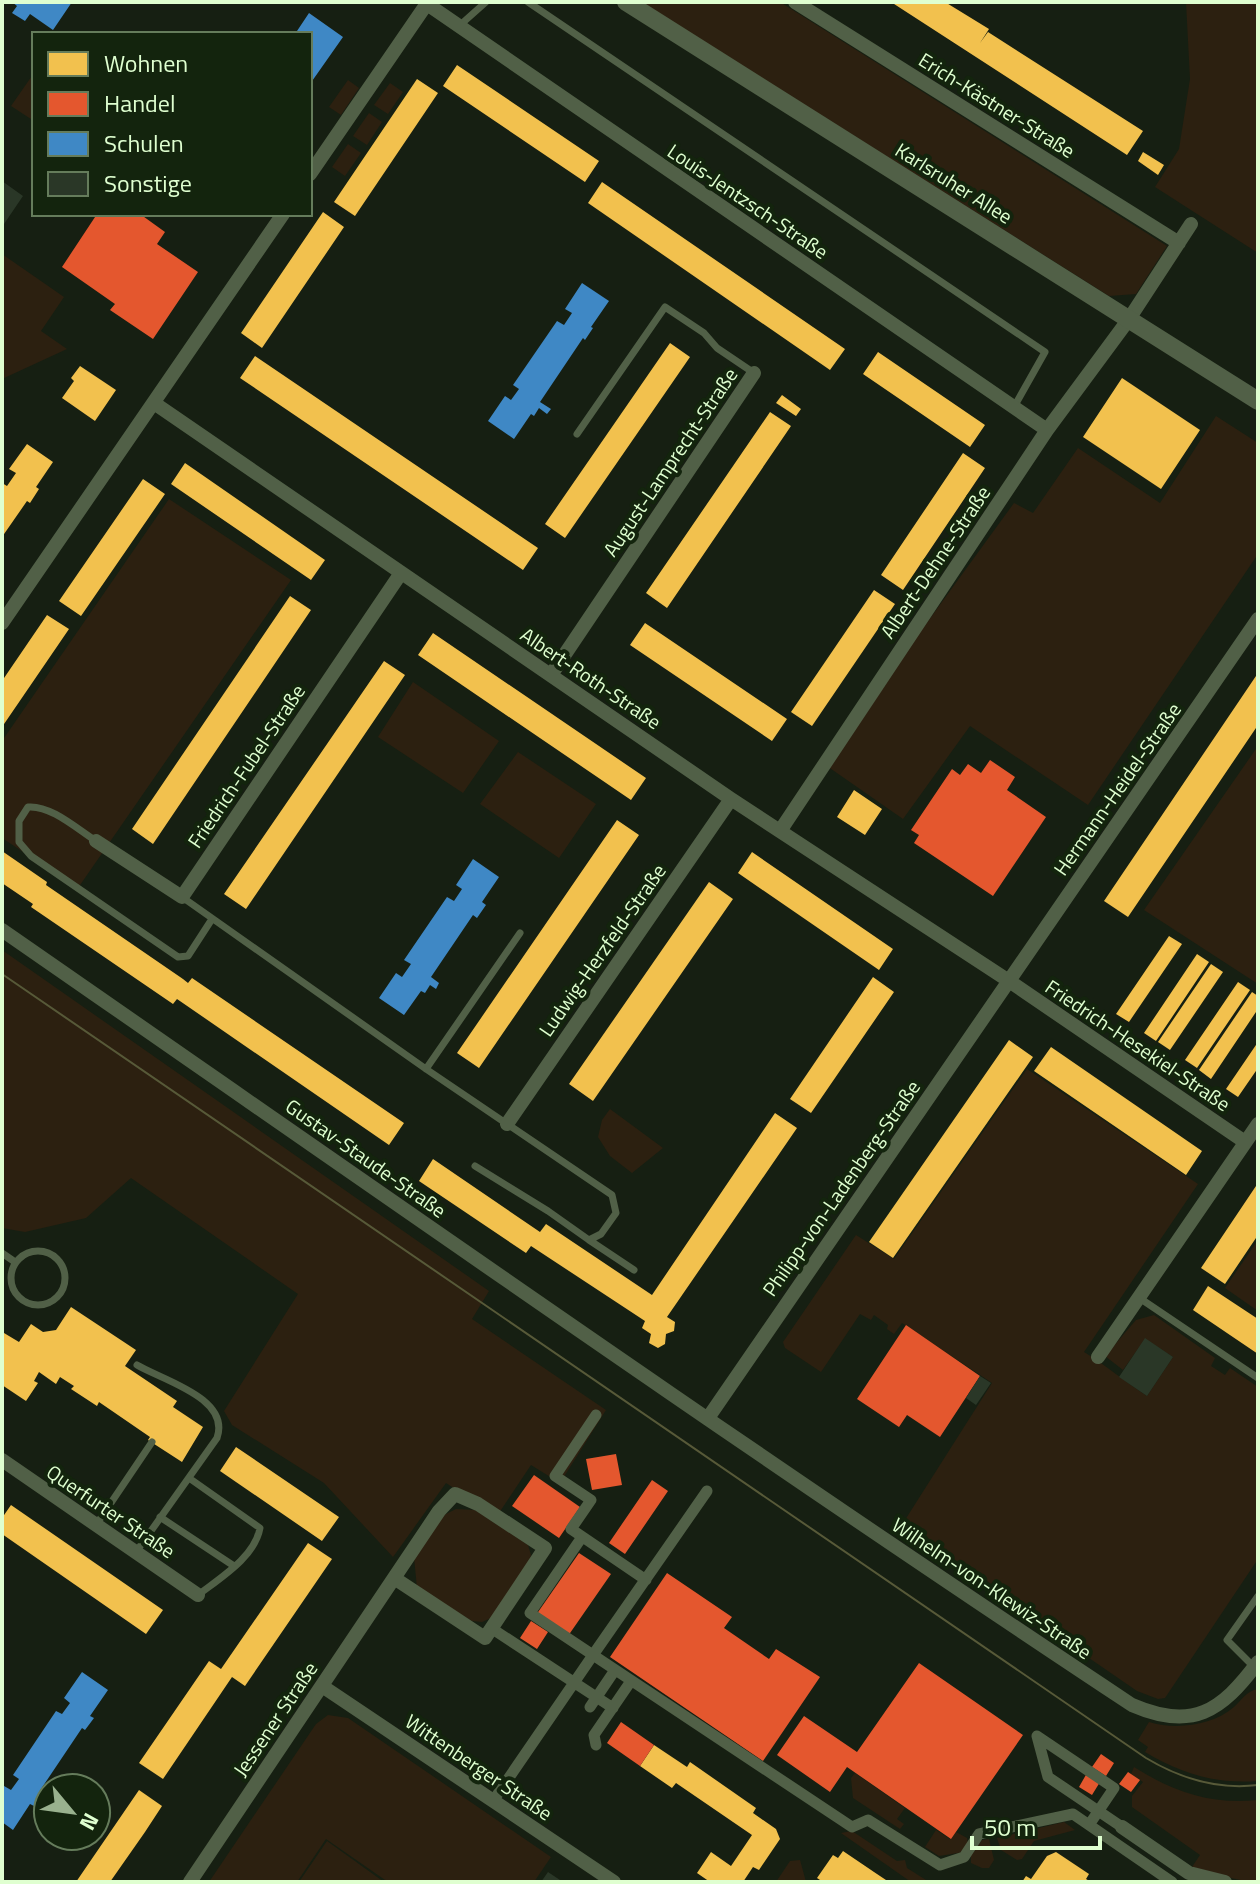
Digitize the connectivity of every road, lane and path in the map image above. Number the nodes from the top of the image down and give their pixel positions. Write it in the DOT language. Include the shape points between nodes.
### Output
graph roads {
  1 [pos="486,2"];
  2 [pos="528,2"];
  3 [pos="626,2"];
  4 [pos="795,2"];
  5 [pos="428,3"];
  6 [pos="459,26"];
  7 [pos="312,171"];
  8 [pos="282,216"];
  9 [pos="1191,224"];
  10 [pos="1179,243"];
  11 [pos="1129,319"];
  12 [pos="754,373"];
  13 [pos="1258,401"];
  14 [pos="154,403"];
  15 [pos="1014,407"];
  16 [pos="1047,430"];
  17 [pos="577,434"];
  18 [pos="401,573"];
  19 [pos="1258,619"];
  20 [pos="2,623"];
  21 [pos="551,675"];
  22 [pos="731,799"];
  23 [pos="780,831"];
  24 [pos="96,841"];
  25 [pos="182,897"];
  26 [pos="212,919"];
  27 [pos="2,930"];
  28 [pos="520,933"];
  29 [pos="1009,981"];
  30 [pos="426,1069"];
  31 [pos="507,1124"];
  32 [pos="1258,1124"];
  33 [pos="1245,1142"];
  34 [pos="475,1166"];
  35 [pos="589,1240"];
  36 [pos="2,1253"];
  37 [pos="15,1262"];
  38 [pos="634,1270"];
  39 [pos="1138,1297"];
  40 [pos="1098,1357"];
  41 [pos="137,1365"];
  42 [pos="1258,1378"];
  43 [pos="596,1415"];
  44 [pos="708,1418"];
  45 [pos="152,1442"];
  46 [pos="2,1460"];
  47 [pos="189,1478"];
  48 [pos="707,1491"];
  49 [pos="160,1517"];
  50 [pos="96,1525"];
  51 [pos="582,1537"];
  52 [pos="136,1552"];
  53 [pos="234,1566"];
  54 [pos="394,1578"];
  55 [pos="646,1580"];
  56 [pos="198,1595"];
  57 [pos="1258,1596"];
  58 [pos="491,1628"];
  59 [pos="593,1655"];
  60 [pos="1256,1665"];
  61 [pos="615,1670"];
  62 [pos="631,1681"];
  63 [pos="574,1684"];
  64 [pos="322,1686"];
  65 [pos="593,1702"];
  66 [pos="613,1708"];
  67 [pos="596,1745"];
  68 [pos="493,1801"];
  69 [pos="1099,1811"];
  70 [pos="1089,1825"];
  71 [pos="1122,1827"];
  72 [pos="190,1882"];
  73 [pos="614,1882"];
  74 [pos="1172,1882"];
  75 [pos="1225,1882"];
  1 -- 6 [label="lane"];
  2 -- 15 [label="lane" via="1045,352"];
  3 -- 11 [label="street, Karlsruher Allee"];
  4 -- 10 [label="street, Erich-Kästner-Straße"];
  5 -- 6 [label="street, Louis-Jentzsch-Straße"];
  5 -- 7 [label="street"];
  6 -- 15 [label="street, Louis-Jentzsch-Straße"];
  8 -- 14 [label="street"];
  9 -- 10 [label="street, Albert-Dehne-Straße"];
  10 -- 11 [label="street, Albert-Dehne-Straße"];
  11 -- 13 [label="street, Karlsruher Allee"];
  11 -- 16 [label="street, Albert-Dehne-Straße"];
  12 -- 17 [label="lane, August-Lamprecht-Straße" via="665,307"];
  12 -- 21 [label="street, August-Lamprecht-Straße"];
  14 -- 18 [label="street, Albert-Roth-Straße"];
  14 -- 20 [label="street"];
  15 -- 16 [label="street, Louis-Jentzsch-Straße"];
  16 -- 23 [label="street, Albert-Dehne-Straße"];
  18 -- 21 [label="street, Albert-Roth-Straße"];
  18 -- 25 [label="street, Friedrich-Fubel-Straße"];
  19 -- 29 [label="street, Hermann-Heidel-Straße"];
  21 -- 22 [label="street, Albert-Roth-Straße"];
  22 -- 23 [label="street, Albert-Roth-Straße"];
  22 -- 31 [label="street, Ludwig-Herzfeld-Straße"];
  23 -- 29 [label="street, Albert-Roth-Straße"];
  24 -- 25 [label="street"];
  24 -- 26 [label="lane" via="34,807 28,807 19,821 19,842 31,856 178,957 188,956"];
  25 -- 26 [label="lane"];
  26 -- 30 [label="lane"];
  27 -- 44 [label="street, Gustav-Staude-Straße"];
  28 -- 30 [label="lane"];
  29 -- 33 [label="street, Friedrich-Hesekiel-Straße"];
  29 -- 44 [label="street, Philipp-von-Ladenberg-Straße"];
  30 -- 31 [label="lane"];
  31 -- 35 [label="lane" via="612,1195 616,1213 601,1234"];
  32 -- 33 [label="street"];
  33 -- 39 [label="street"];
  34 -- 35 [label="lane"];
  35 -- 38 [label="lane"];
  36 -- 37 [label="lane"];
  37 -- 37 [label="lane" via="10,1280 27,1303 45,1304 61,1293 66,1277 54,1255 37,1250"];
  39 -- 40 [label="street"];
  39 -- 42 [label="lane"];
  41 -- 47 [label="lane" via="191,1390 218,1420 217,1438"];
  43 -- 51 [label="street" via="555,1476 591,1500 571,1529"];
  44 -- 60 [label="street, Wilhelm-von-Klewiz-Straße" via="1132,1705 1158,1716 1187,1718 1217,1706"];
  45 -- 50 [label="lane"];
  46 -- 50 [label="street, Querfurter Straße"];
  47 -- 49 [label="lane"];
  47 -- 53 [label="lane" via="260,1528 254,1545"];
  48 -- 55 [label="street"];
  49 -- 52 [label="lane"];
  49 -- 53 [label="lane"];
  50 -- 52 [label="street, Querfurter Straße"];
  51 -- 55 [label="street"];
  51 -- 59 [label="street" via="530,1613"];
  52 -- 56 [label="street, Querfurter Straße"];
  53 -- 56 [label="lane"];
  54 -- 58 [label="street" via="485,1638"];
  54 -- 58 [label="street, Jessener Straße" via="455,1494 478,1504 545,1548"];
  54 -- 64 [label="street, Jessener Straße"];
  55 -- 59 [label="street"];
  57 -- 60 [label="lane" via="1227,1640"];
  58 -- 63 [label="street"];
  59 -- 61 [label="street"];
  59 -- 63 [label="street"];
  61 -- 62 [label="street"];
  61 -- 65 [label="street"];
  62 -- 66 [label="street"];
  62 -- 70 [label="street" via="852,1827 868,1820 940,1865 964,1857 979,1834 1073,1814"];
  63 -- 65 [label="street"];
  63 -- 68 [label="street"];
  64 -- 68 [label="street, Wittenberger Straße"];
  64 -- 72 [label="street, Jessener Straße"];
  65 -- 66 [label="street"];
  66 -- 67 [label="street" via="594,1735"];
  68 -- 73 [label="street, Wittenberger Straße"];
  69 -- 69 [label="street" via="1048,1777 1037,1736 1114,1788"];
  69 -- 70 [label="street"];
  69 -- 71 [label="street"];
  70 -- 74 [label="street"];
  71 -- 75 [label="street" via="1189,1873"];
}
